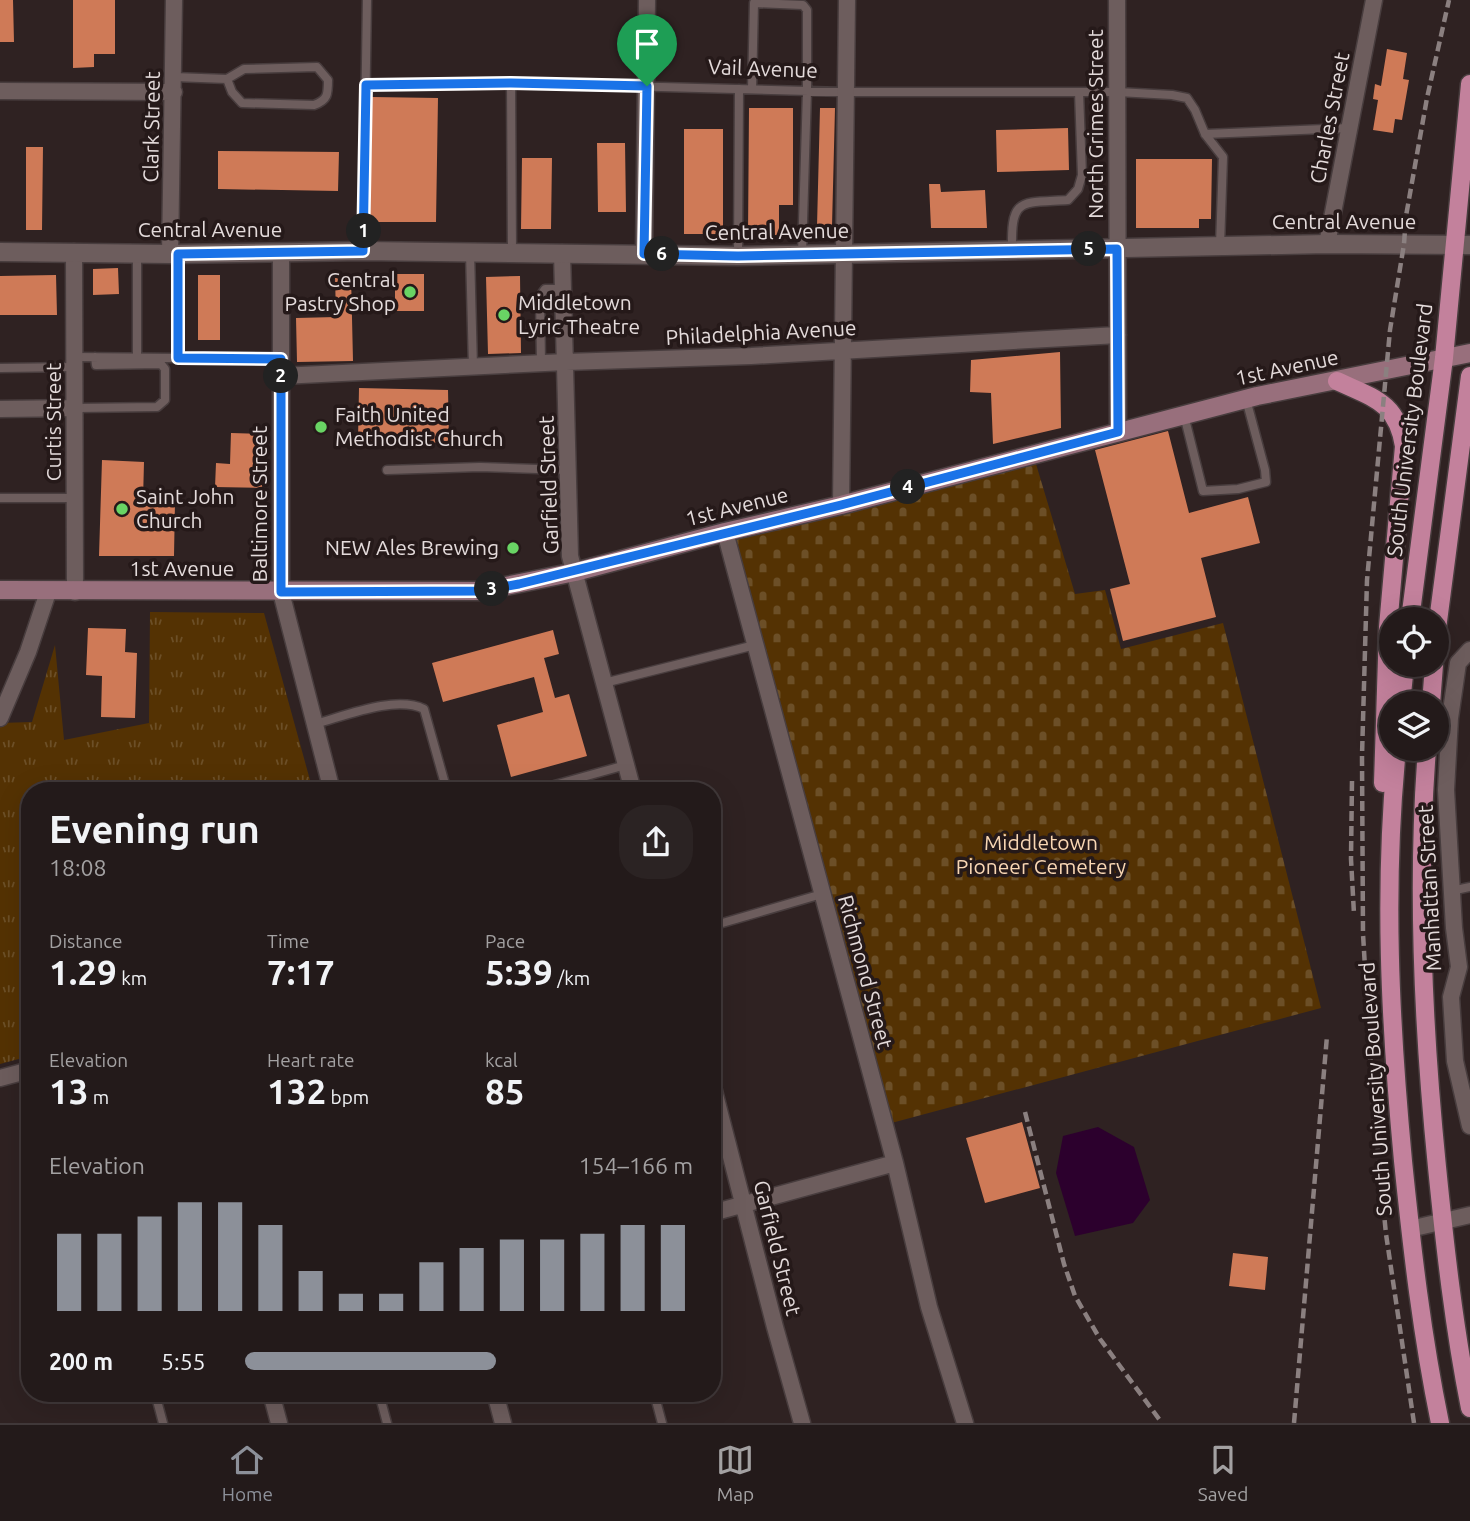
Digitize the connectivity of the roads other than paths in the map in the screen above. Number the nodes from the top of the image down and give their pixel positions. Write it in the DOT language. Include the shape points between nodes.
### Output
graph roads {
  1 [pos="174,0"];
  2 [pos="367,0"];
  3 [pos="648,0"];
  4 [pos="847,0"];
  5 [pos="1117,0"];
  6 [pos="1374,0"];
  7 [pos="754,1"];
  8 [pos="227,79"];
  9 [pos="511,83"];
  10 [pos="1470,84"];
  11 [pos="174,85"];
  12 [pos="366,85"];
  13 [pos="647,86"];
  14 [pos="739,89"];
  15 [pos="752,89"];
  16 [pos="0,91"];
  17 [pos="807,91"];
  18 [pos="845,92"];
  19 [pos="1079,92"];
  20 [pos="1118,92"];
  21 [pos="1349,128"];
  22 [pos="1205,134"];
  23 [pos="1327,244"];
  24 [pos="1462,245"];
  25 [pos="1220,246"];
  26 [pos="1117,249"];
  27 [pos="363,251"];
  28 [pos="1012,251"];
  29 [pos="0,252"];
  30 [pos="74,252"];
  31 [pos="281,252"];
  32 [pos="470,252"];
  33 [pos="137,253"];
  34 [pos="562,253"];
  35 [pos="174,254"];
  36 [pos="512,254"];
  37 [pos="644,254"];
  38 [pos="802,254"];
  39 [pos="844,254"];
  40 [pos="738,256"];
  41 [pos="564,289"];
  42 [pos="1118,335"];
  43 [pos="844,350"];
  44 [pos="1470,353"];
  45 [pos="178,358"];
  46 [pos="1444,358"];
  47 [pos="137,361"];
  48 [pos="75,362"];
  49 [pos="566,362"];
  50 [pos="541,363"];
  51 [pos="473,366"];
  52 [pos="0,368"];
  53 [pos="281,368"];
  54 [pos="1470,376"];
  55 [pos="1337,381"];
  56 [pos="1246,399"];
  57 [pos="76,408"];
  58 [pos="0,409"];
  59 [pos="1184,415"];
  60 [pos="1118,432"];
  61 [pos="387,470"];
  62 [pos="568,470"];
  63 [pos="0,498"];
  64 [pos="74,498"];
  65 [pos="841,505"];
  66 [pos="725,532"];
  67 [pos="575,572"];
  68 [pos="0,590"];
  69 [pos="48,592"];
  70 [pos="75,592"];
  71 [pos="281,592"];
  72 [pos="1412,607"];
  73 [pos="1440,607"];
  74 [pos="755,645"];
  75 [pos="1470,650"];
  76 [pos="604,683"];
  77 [pos="1,715"];
  78 [pos="315,724"];
  79 [pos="1396,761"];
  80 [pos="1426,761"];
  81 [pos="626,765"];
  82 [pos="330,782"];
  83 [pos="444,782"];
  84 [pos="565,782"];
  85 [pos="631,782"];
  86 [pos="1389,838"];
  87 [pos="1470,887"];
  88 [pos="1451,891"];
  89 [pos="822,894"];
  90 [pos="721,923"];
  91 [pos="1465,966"];
  92 [pos="21,1072"];
  93 [pos="0,1078"];
  94 [pos="721,1116"];
  95 [pos="1470,1126"];
  96 [pos="895,1163"];
  97 [pos="745,1204"];
  98 [pos="721,1211"];
  99 [pos="1469,1219"];
  100 [pos="1442,1222"];
  101 [pos="1410,1229"];
  102 [pos="157,1402"];
  103 [pos="273,1402"];
  104 [pos="381,1402"];
  105 [pos="497,1402"];
  106 [pos="656,1402"];
  107 [pos="1470,1408"];
  108 [pos="163,1423"];
  109 [pos="278,1423"];
  110 [pos="387,1423"];
  111 [pos="503,1423"];
  112 [pos="662,1423"];
  113 [pos="802,1423"];
  114 [pos="965,1423"];
  115 [pos="1440,1423"];
  1 -- 11 [label="street, Clark Street"];
  2 -- 12 [label="lane"];
  3 -- 13 [label="street"];
  4 -- 18 [label="street"];
  5 -- 20 [label="street, North Grimes Street"];
  6 -- 21 [label="street, Charles Street"];
  7 -- 15 [label="lane"];
  7 -- 17 [label="lane" via="803,5 807,10"];
  8 -- 8 [label="lane" via="244,69 317,67 328,80 328,94 314,105 243,103"];
  8 -- 11 [label="lane"];
  9 -- 12 [label="lane, Vail Avenue"];
  9 -- 13 [label="lane, Vail Avenue"];
  9 -- 36 [label="lane"];
  10 -- 24 [label="main road, South University Boulevard"];
  11 -- 16 [label="street"];
  11 -- 35 [label="street, Clark Street"];
  12 -- 27 [label="lane"];
  13 -- 14 [label="lane, Vail Avenue"];
  13 -- 37 [label="street"];
  14 -- 15 [label="lane, Vail Avenue"];
  14 -- 40 [label="lane"];
  15 -- 17 [label="lane, Vail Avenue"];
  17 -- 18 [label="lane, Vail Avenue"];
  17 -- 38 [label="lane"];
  18 -- 19 [label="lane, Vail Avenue"];
  18 -- 39 [label="street"];
  19 -- 20 [label="lane, Vail Avenue"];
  19 -- 28 [label="lane" via="1082,175 1078,189 1068,200 1029,202 1016,210 1011,220"];
  20 -- 22 [label="lane, Vail Avenue" via="1186,98"];
  20 -- 26 [label="street, North Grimes Street"];
  21 -- 22 [label="lane"];
  21 -- 23 [label="street, Charles Street"];
  22 -- 25 [label="lane" via="1223,158"];
  23 -- 24 [label="street, Central Avenue"];
  23 -- 25 [label="street, Central Avenue"];
  24 -- 46 [label="main road, South University Boulevard"];
  25 -- 26 [label="street, Central Avenue"];
  26 -- 28 [label="street, Central Avenue"];
  26 -- 42 [label="street, North Grimes Street"];
  27 -- 31 [label="street, Central Avenue"];
  27 -- 32 [label="street, Central Avenue"];
  28 -- 39 [label="street, Central Avenue"];
  29 -- 30 [label="street, Central Avenue"];
  30 -- 33 [label="street, Central Avenue"];
  30 -- 48 [label="street, Curtis Street"];
  31 -- 35 [label="street, Central Avenue"];
  31 -- 53 [label="street, Baltimore Street"];
  32 -- 36 [label="street, Central Avenue"];
  32 -- 51 [label="lane"];
  33 -- 35 [label="street, Central Avenue"];
  33 -- 47 [label="lane"];
  34 -- 36 [label="street, Central Avenue"];
  34 -- 37 [label="street, Central Avenue"];
  34 -- 41 [label="street, Garfield Street"];
  35 -- 45 [label="lane"];
  37 -- 40 [label="street, Central Avenue"];
  38 -- 39 [label="street, Central Avenue"];
  38 -- 40 [label="street, Central Avenue"];
  39 -- 43 [label="street"];
  41 -- 49 [label="street, Garfield Street"];
  41 -- 50 [label="lane" via="545,289 540,296"];
  42 -- 43 [label="street, Philadelphia Avenue"];
  42 -- 60 [label="street, North Grimes Street"];
  43 -- 49 [label="street, Philadelphia Avenue"];
  43 -- 65 [label="street"];
  44 -- 46 [label="main road, 1st Avenue"];
  45 -- 47 [label="lane"];
  45 -- 53 [label="lane"];
  46 -- 55 [label="main road, 1st Avenue"];
  46 -- 72 [label="main road, South University Boulevard"];
  47 -- 48 [label="lane" via="95,357"];
  47 -- 57 [label="lane" via="165,369 165,400 157,407"];
  48 -- 52 [label="lane"];
  48 -- 57 [label="street, Curtis Street"];
  49 -- 50 [label="street, Philadelphia Avenue"];
  49 -- 62 [label="street, Garfield Street"];
  50 -- 51 [label="street, Philadelphia Avenue"];
  51 -- 53 [label="street, Philadelphia Avenue"];
  53 -- 71 [label="street, Baltimore Street"];
  54 -- 73 [label="main road"];
  55 -- 56 [label="main road, 1st Avenue"];
  55 -- 86 [label="main road" via="1382,402 1401,427 1404,446 1388,627 1382,807"];
  56 -- 59 [label="main road, 1st Avenue"];
  56 -- 59 [label="lane" via="1266,482 1203,491"];
  57 -- 58 [label="street"];
  57 -- 64 [label="street, Curtis Street"];
  59 -- 60 [label="main road, 1st Avenue"];
  60 -- 65 [label="main road, 1st Avenue"];
  61 -- 62 [label="lane"];
  62 -- 67 [label="street, Garfield Street" via="570,556"];
  63 -- 64 [label="lane"];
  64 -- 70 [label="street, Curtis Street"];
  65 -- 66 [label="main road, 1st Avenue"];
  66 -- 67 [label="main road, 1st Avenue"];
  66 -- 74 [label="street, Richmond Street"];
  67 -- 71 [label="main road, 1st Avenue" via="481,591"];
  67 -- 76 [label="street, Garfield Street"];
  68 -- 69 [label="main road, 1st Avenue"];
  69 -- 70 [label="main road, 1st Avenue"];
  69 -- 77 [label="street"];
  70 -- 71 [label="main road, 1st Avenue"];
  71 -- 78 [label="street, Baltimore Street"];
  74 -- 76 [label="lane"];
  74 -- 89 [label="street, Richmond Street"];
  75 -- 88 [label="street, Manhattan Street" via="1458,663 1450,718 1446,790"];
  76 -- 81 [label="street, Garfield Street"];
  78 -- 82 [label="street, Baltimore Street"];
  78 -- 83 [label="lane" via="413,704 424,709"];
  79 -- 86 [label="main road, South University Boulevard"];
  80 -- 100 [label="main road" via="1420,889 1429,1087"];
  81 -- 84 [label="lane"];
  81 -- 85 [label="street, Garfield Street"];
  86 -- 101 [label="main road, South University Boulevard" via="1390,1002"];
  87 -- 88 [label="lane"];
  88 -- 91 [label="street, Manhattan Street"];
  89 -- 90 [label="lane"];
  89 -- 96 [label="street, Richmond Street"];
  91 -- 95 [label="street, Manhattan Street" via="1451,997 1455,1061"];
  92 -- 93 [label="street"];
  94 -- 97 [label="street, Garfield Street"];
  96 -- 97 [label="street"];
  96 -- 114 [label="street, Richmond Street" via="929,1307"];
  97 -- 98 [label="street"];
  97 -- 113 [label="street, Garfield Street"];
  99 -- 100 [label="street"];
  100 -- 101 [label="street"];
  100 -- 107 [label="main road"];
  101 -- 115 [label="main road, South University Boulevard"];
  102 -- 108 [label="lane"];
  103 -- 109 [label="street"];
  104 -- 110 [label="lane"];
  105 -- 111 [label="street"];
  106 -- 112 [label="lane"];
}
